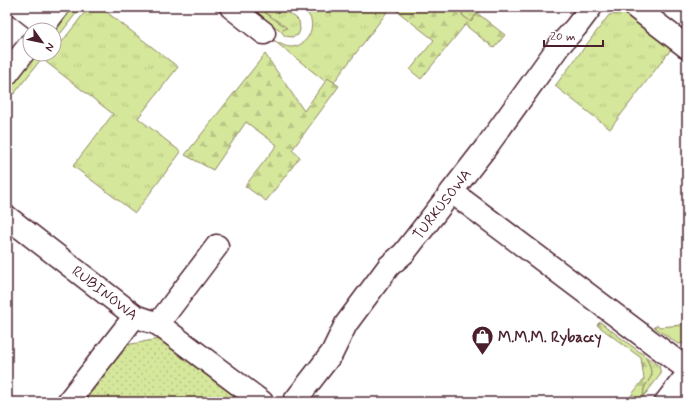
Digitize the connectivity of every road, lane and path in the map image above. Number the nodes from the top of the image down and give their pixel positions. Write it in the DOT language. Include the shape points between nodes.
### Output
graph roads {
  1 [pos="21,7"];
  2 [pos="58,7"];
  3 [pos="231,7"];
  4 [pos="591,7"];
  5 [pos="635,7"];
  6 [pos="37,22"];
  7 [pos="47,22"];
  8 [pos="264,34"];
  9 [pos="687,47"];
  10 [pos="22,54"];
  11 [pos="7,74"];
  12 [pos="452,192"];
  13 [pos="7,217"];
  14 [pos="217,246"];
  15 [pos="135,316"];
  16 [pos="158,324"];
  17 [pos="687,369"];
  18 [pos="687,375"];
  19 [pos="68,402"];
  20 [pos="262,402"];
  21 [pos="294,402"];
  22 [pos="666,402"];
  1 -- 6 [label="street"];
  2 -- 7 [label="street"];
  3 -- 8 [label="street"];
  4 -- 12 [label="street, TURKUSOWA" via="559,46"];
  5 -- 9 [label="street"];
  10 -- 11 [label="street"];
  12 -- 17 [label="street"];
  12 -- 21 [label="street, TURKUSOWA" via="404,253 389,266 346,324 332,353"];
  13 -- 15 [label="street, RUBINOWA"];
  14 -- 16 [label="street"];
  15 -- 16 [label="street"];
  15 -- 19 [label="street, RUBINOWA"];
  16 -- 20 [label="street"];
  18 -- 22 [label="street"];
}
